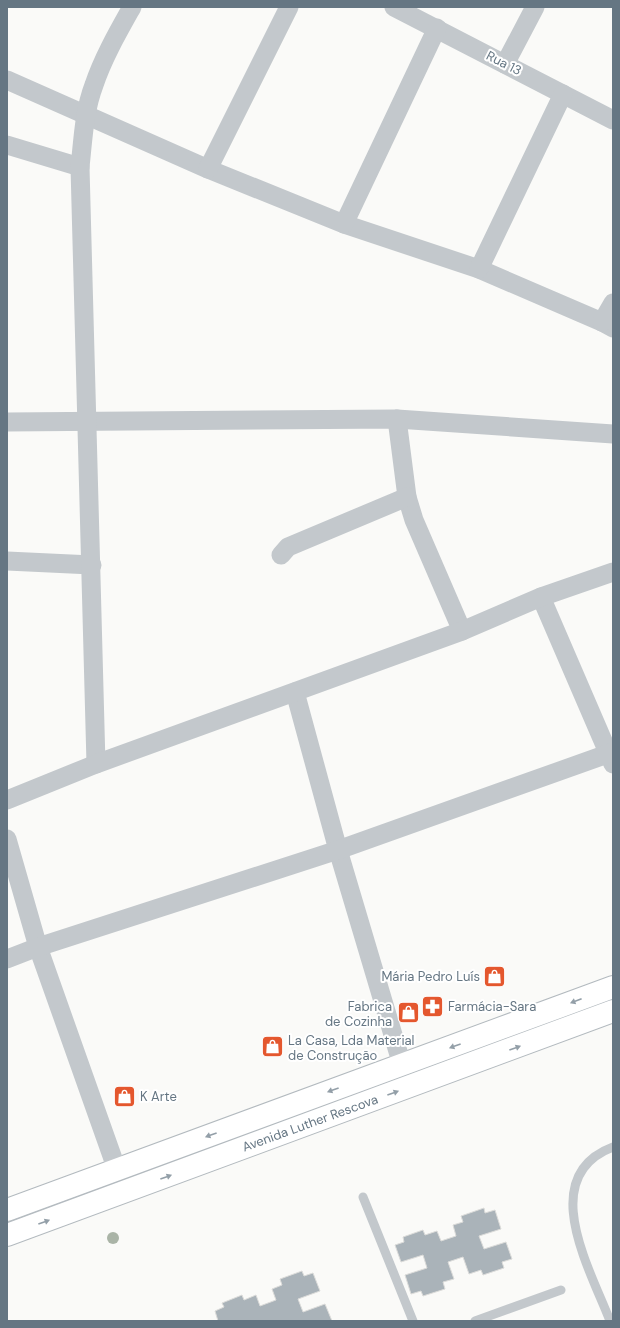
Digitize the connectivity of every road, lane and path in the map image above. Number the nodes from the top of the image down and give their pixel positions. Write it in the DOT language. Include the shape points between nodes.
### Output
graph roads {
  1 [pos="132,7"];
  2 [pos="289,7"];
  3 [pos="394,7"];
  4 [pos="535,7"];
  5 [pos="437,28"];
  6 [pos="505,64"];
  7 [pos="7,80"];
  8 [pos="563,94"];
  9 [pos="86,116"];
  10 [pos="613,120"];
  11 [pos="7,146"];
  12 [pos="80,167"];
  13 [pos="208,169"];
  14 [pos="344,224"];
  15 [pos="480,269"];
  16 [pos="613,303"];
  17 [pos="608,325"];
  18 [pos="397,419"];
  19 [pos="7,422"];
  20 [pos="87,422"];
  21 [pos="613,434"];
  22 [pos="407,497"];
  23 [pos="281,555"];
  24 [pos="7,561"];
  25 [pos="92,565"];
  26 [pos="613,572"];
  27 [pos="541,598"];
  28 [pos="462,631"];
  29 [pos="295,692"];
  30 [pos="611,757"];
  31 [pos="96,764"];
  32 [pos="7,800"];
  33 [pos="7,839"];
  34 [pos="338,850"];
  35 [pos="38,947"];
  36 [pos="7,959"];
  37 [pos="613,987"];
  38 [pos="613,1011"];
  39 [pos="402,1065"];
  40 [pos="613,1146"];
  41 [pos="117,1170"];
  42 [pos="363,1197"];
  43 [pos="7,1210"];
  44 [pos="7,1235"];
  45 [pos="561,1290"];
  46 [pos="413,1321"];
  47 [pos="475,1321"];
  48 [pos="610,1321"];
  1 -- 9 [label="street" via="94,85"];
  2 -- 13 [label="street"];
  3 -- 5 [label="street, Rua 13"];
  4 -- 6 [label="street"];
  5 -- 6 [label="street, Rua 13"];
  5 -- 14 [label="street"];
  6 -- 8 [label="street, Rua 13"];
  7 -- 9 [label="street"];
  8 -- 10 [label="street, Rua 13"];
  8 -- 15 [label="street"];
  9 -- 12 [label="street"];
  9 -- 13 [label="street"];
  11 -- 12 [label="street"];
  12 -- 20 [label="street"];
  13 -- 14 [label="street"];
  14 -- 15 [label="street"];
  15 -- 17 [label="street"];
  16 -- 17 [label="street"];
  18 -- 20 [label="street"];
  18 -- 21 [label="street"];
  18 -- 22 [label="street"];
  19 -- 20 [label="street"];
  20 -- 25 [label="street"];
  22 -- 23 [label="street" via="288,547"];
  22 -- 28 [label="street" via="414,520"];
  24 -- 25 [label="street"];
  25 -- 31 [label="street"];
  26 -- 27 [label="street"];
  27 -- 28 [label="street"];
  27 -- 30 [label="street"];
  28 -- 29 [label="street"];
  29 -- 31 [label="street"];
  29 -- 34 [label="street"];
  30 -- 34 [label="street"];
  31 -- 32 [label="street"];
  33 -- 35 [label="street"];
  34 -- 35 [label="street"];
  34 -- 39 [label="street"];
  35 -- 36 [label="street"];
  35 -- 41 [label="street"];
  37 -- 39 [label="main road, Avenida Luther Rescova, one-way"];
  44 -- 38 [label="main road, Avenida Luther Rescova, one-way"];
  39 -- 41 [label="main road, Avenida Luther Rescova, one-way"];
  40 -- 48 [label="lane" via="597,1153 583,1169 573,1191 572,1215 578,1238"];
  41 -- 43 [label="main road, Avenida Luther Rescova"];
  42 -- 46 [label="lane"];
  45 -- 47 [label="lane"];
}
